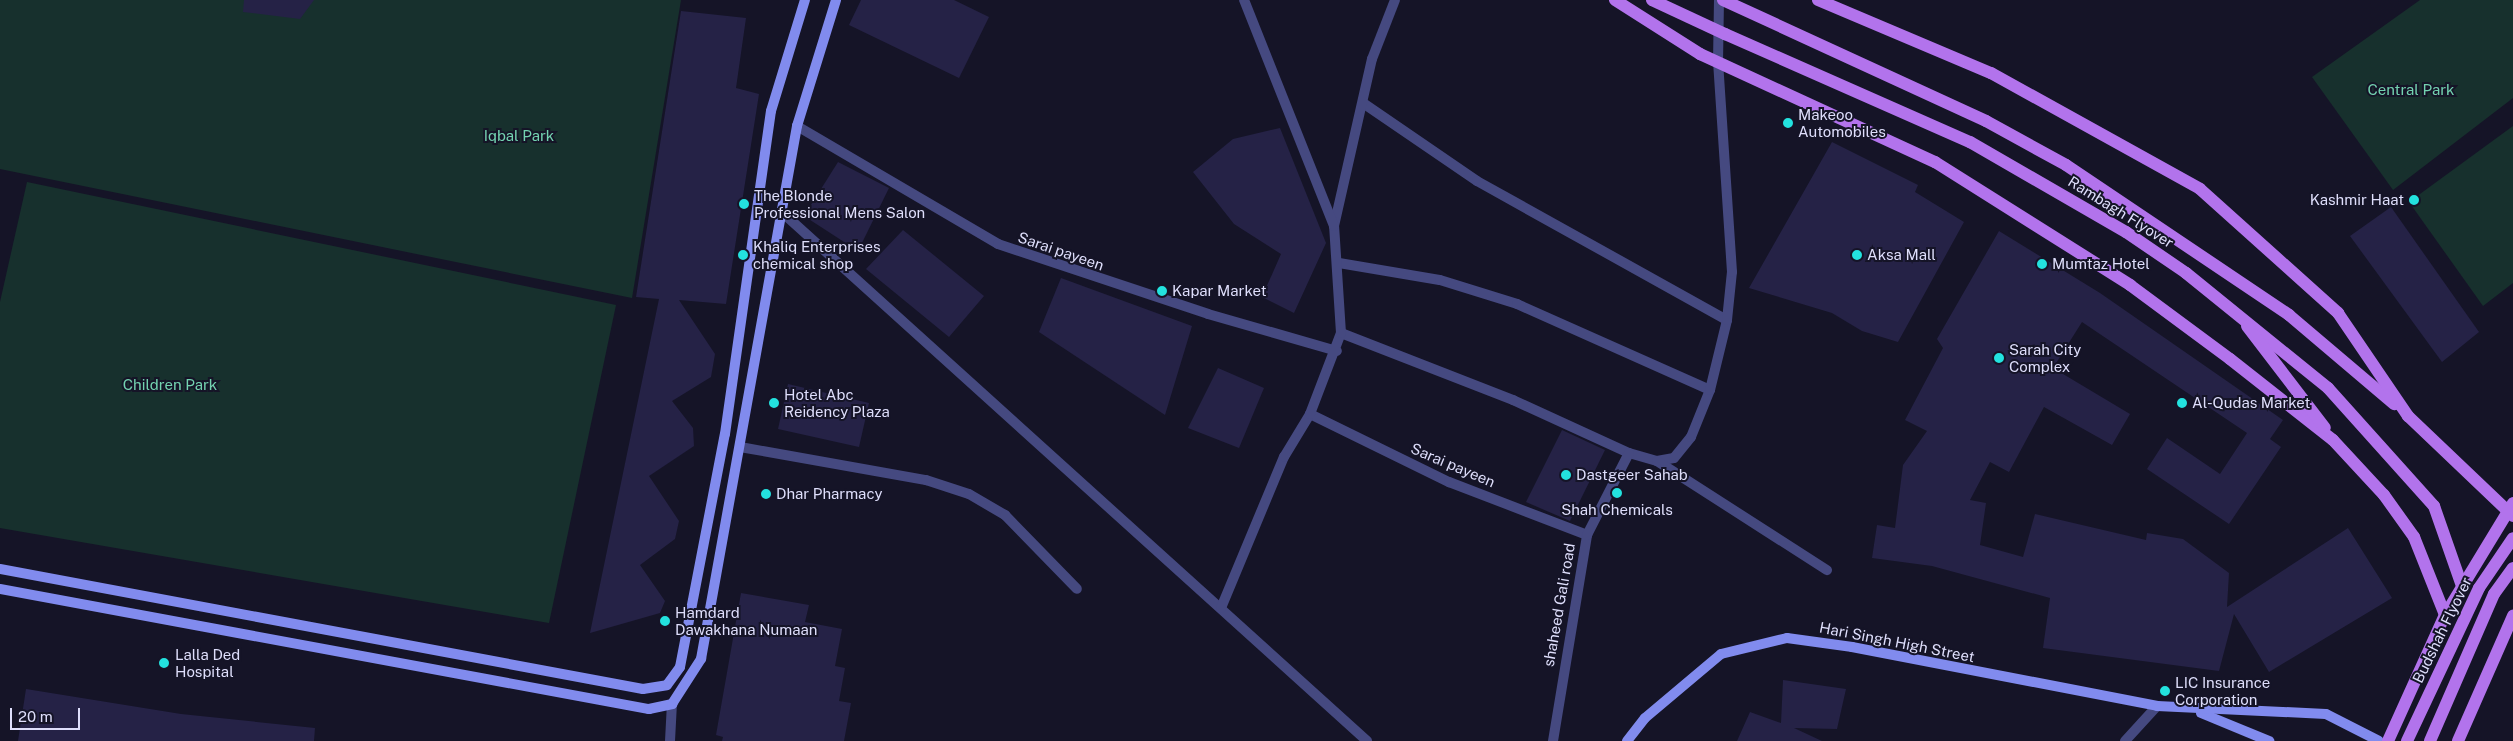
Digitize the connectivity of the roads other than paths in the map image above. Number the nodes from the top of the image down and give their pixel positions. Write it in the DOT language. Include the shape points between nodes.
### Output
graph roads {
  1 [pos="806,0"];
  2 [pos="836,0"];
  3 [pos="1244,0"];
  4 [pos="1395,0"];
  5 [pos="1615,0"];
  6 [pos="1652,0"];
  7 [pos="1719,0"];
  8 [pos="1723,0"];
  9 [pos="1818,0"];
  10 [pos="1718,63"];
  11 [pos="1363,103"];
  12 [pos="797,126"];
  13 [pos="784,214"];
  14 [pos="1334,226"];
  15 [pos="1339,263"];
  16 [pos="2235,311"];
  17 [pos="1727,320"];
  18 [pos="1341,332"];
  19 [pos="1337,351"];
  20 [pos="1710,390"];
  21 [pos="1310,414"];
  22 [pos="2408,416"];
  23 [pos="2334,440"];
  24 [pos="740,447"];
  25 [pos="1629,453"];
  26 [pos="1657,461"];
  27 [pos="2511,510"];
  28 [pos="1587,535"];
  29 [pos="2513,538"];
  30 [pos="2513,568"];
  31 [pos="0,569"];
  32 [pos="1827,570"];
  33 [pos="2462,586"];
  34 [pos="0,589"];
  35 [pos="1076,589"];
  36 [pos="1221,608"];
  37 [pos="2445,615"];
  38 [pos="2513,616"];
  39 [pos="672,704"];
  40 [pos="2157,706"];
  41 [pos="2196,710"];
  42 [pos="670,741"];
  43 [pos="1368,741"];
  44 [pos="1552,741"];
  45 [pos="1626,741"];
  46 [pos="2124,741"];
  47 [pos="2269,741"];
  48 [pos="2379,741"];
  49 [pos="2388,741"];
  50 [pos="2408,741"];
  51 [pos="2430,741"];
  52 [pos="2458,741"];
  1 -- 31 [label="street" via="770,111 725,434 680,667 667,684 643,689"];
  2 -- 12 [label="street"];
  3 -- 14 [label="street"];
  4 -- 11 [label="street" via="1372,59"];
  5 -- 10 [label="main road"];
  6 -- 16 [label="main road, Rambagh Flyover, bridge" via="1852,93 1970,142 2126,232"];
  7 -- 10 [label="street"];
  8 -- 22 [label="main road, Rambagh Flyover" via="1986,121 2066,165 2289,315"];
  9 -- 22 [label="main road" via="1991,73 2096,127 2200,189 2338,313"];
  10 -- 17 [label="street" via="1732,272"];
  10 -- 23 [label="main road" via="1935,162 2012,206 2130,285"];
  11 -- 14 [label="street"];
  11 -- 17 [label="street" via="1477,181"];
  12 -- 13 [label="street"];
  12 -- 19 [label="street, Sarai payeen" via="1006,248"];
  13 -- 24 [label="street"];
  13 -- 36 [label="street"];
  14 -- 15 [label="street"];
  15 -- 18 [label="street"];
  15 -- 20 [label="street" via="1440,280 1517,304"];
  16 -- 23 [label="main road"];
  16 -- 33 [label="main road, Rambagh Flyover" via="2328,388 2434,506"];
  17 -- 20 [label="street"];
  18 -- 19 [label="street"];
  18 -- 25 [label="street" via="1512,400"];
  19 -- 21 [label="street"];
  20 -- 26 [label="street" via="1684,448 1674,458"];
  21 -- 28 [label="street, Sarai payeen" via="1449,482"];
  21 -- 36 [label="street" via="1284,457"];
  22 -- 27 [label="main road"];
  23 -- 37 [label="main road" via="2414,536"];
  24 -- 35 [label="street" via="926,480 969,494 1005,515"];
  24 -- 39 [label="street" via="701,659"];
  25 -- 26 [label="street"];
  25 -- 28 [label="street, shaheed Gali road"];
  26 -- 32 [label="street"];
  27 -- 33 [label="main road"];
  28 -- 44 [label="street, shaheed Gali road"];
  29 -- 50 [label="main road, Budshah Flyover" via="2479,588"];
  30 -- 51 [label="main road, Budshah Flyover" via="2494,594"];
  33 -- 37 [label="main road"];
  34 -- 39 [label="street" via="649,709"];
  36 -- 43 [label="street"];
  37 -- 49 [label="main road"];
  38 -- 52 [label="main road"];
  39 -- 42 [label="street"];
  40 -- 41 [label="street, Hari Singh High Street"];
  40 -- 45 [label="street, Hari Singh High Street" via="1852,647 1787,638 1721,654 1644,718"];
  40 -- 46 [label="street"];
  41 -- 47 [label="street"];
  41 -- 48 [label="street" via="2326,714"];
}
